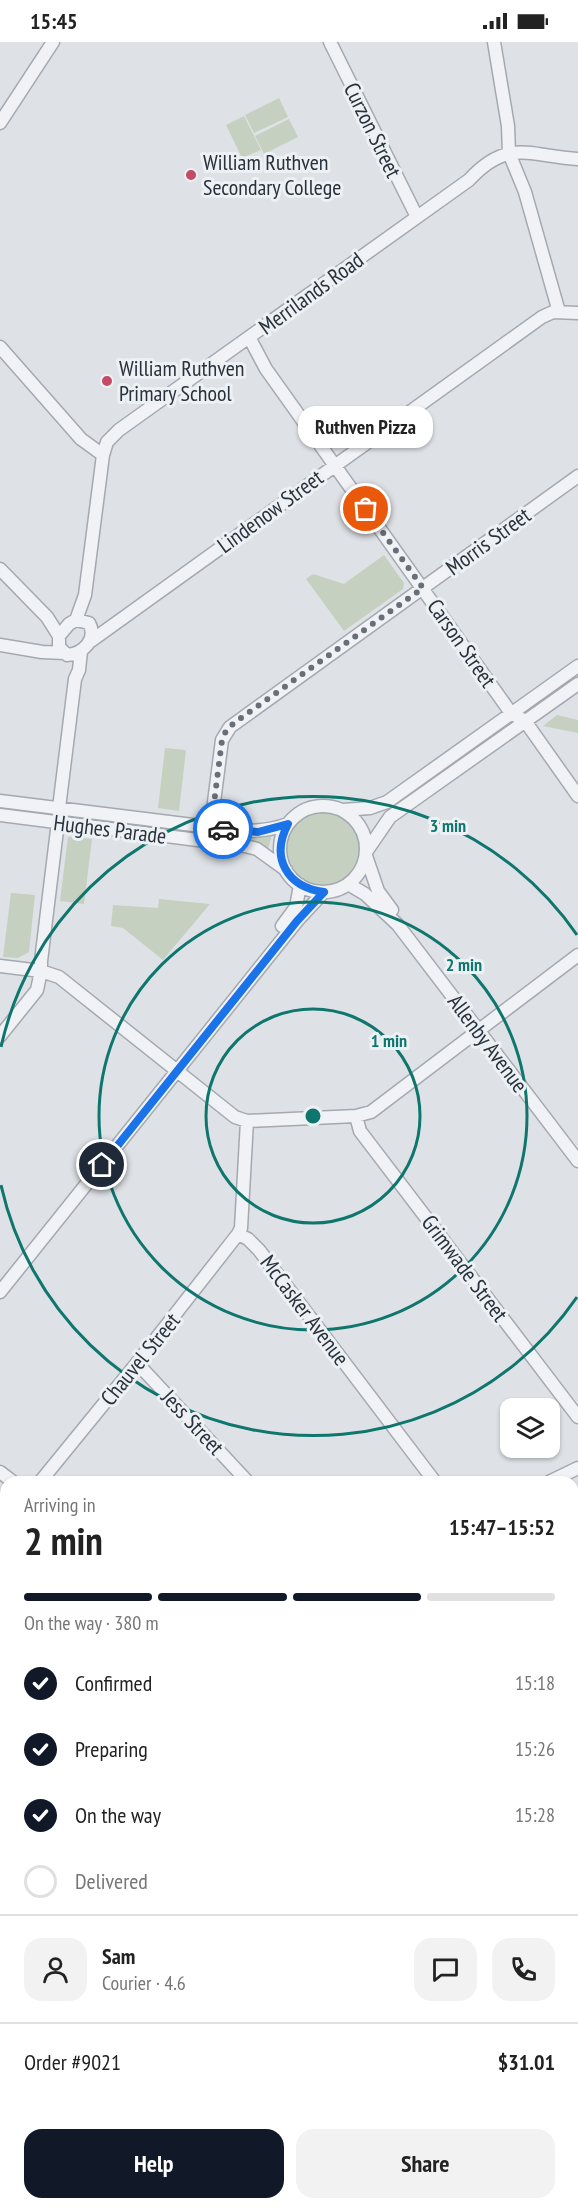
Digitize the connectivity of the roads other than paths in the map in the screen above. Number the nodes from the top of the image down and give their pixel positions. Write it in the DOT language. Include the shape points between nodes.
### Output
graph roads {
  1 [pos="53,42"];
  2 [pos="330,42"];
  3 [pos="494,42"];
  4 [pos="0,123"];
  5 [pos="515,156"];
  6 [pos="573,159"];
  7 [pos="417,217"];
  8 [pos="559,312"];
  9 [pos="578,313"];
  10 [pos="245,340"];
  11 [pos="0,347"];
  12 [pos="103,455"];
  13 [pos="335,465"];
  14 [pos="578,476"];
  15 [pos="0,569"];
  16 [pos="423,588"];
  17 [pos="85,595"];
  18 [pos="47,617"];
  19 [pos="73,622"];
  20 [pos="115,622"];
  21 [pos="90,624"];
  22 [pos="59,638"];
  23 [pos="91,641"];
  24 [pos="0,645"];
  25 [pos="36,650"];
  26 [pos="81,651"];
  27 [pos="66,654"];
  28 [pos="578,666"];
  29 [pos="75,679"];
  30 [pos="578,684"];
  31 [pos="512,713"];
  32 [pos="525,721"];
  33 [pos="578,796"];
  34 [pos="0,801"];
  35 [pos="59,808"];
  36 [pos="343,810"];
  37 [pos="0,815"];
  38 [pos="58,822"];
  39 [pos="288,824"];
  40 [pos="211,827"];
  41 [pos="209,841"];
  42 [pos="366,853"];
  43 [pos="286,870"];
  44 [pos="348,884"];
  45 [pos="300,885"];
  46 [pos="324,892"];
  47 [pos="374,894"];
  48 [pos="578,955"];
  49 [pos="0,966"];
  50 [pos="41,972"];
  51 [pos="247,977"];
  52 [pos="478,1030"];
  53 [pos="0,1036"];
  54 [pos="173,1068"];
  55 [pos="356,1116"];
  56 [pos="246,1121"];
  57 [pos="578,1161"];
  58 [pos="238,1234"];
  59 [pos="2,1283"];
  60 [pos="138,1363"];
  61 [pos="578,1417"];
  62 [pos="578,1468"];
  63 [pos="45,1476"];
  64 [pos="242,1476"];
  65 [pos="430,1476"];
  66 [pos="561,1476"];
  1 -- 4 [label="street"];
  2 -- 7 [label="street, Curzon Street"];
  3 -- 5 [label="street"];
  5 -- 6 [label="street, Merrilands Road"];
  5 -- 7 [label="street, Merrilands Road" via="487,163"];
  5 -- 8 [label="street"];
  7 -- 10 [label="street, Merrilands Road"];
  8 -- 9 [label="street, Lindenow Street"];
  8 -- 13 [label="street, Lindenow Street" via="542,317"];
  10 -- 12 [label="street, Merrilands Road" via="119,430 107,442"];
  10 -- 13 [label="street, Carson Street"];
  11 -- 12 [label="street" via="81,439"];
  12 -- 17 [label="street"];
  13 -- 16 [label="street, Carson Street"];
  13 -- 20 [label="street, Lindenow Street"];
  14 -- 16 [label="street, Morris Street"];
  15 -- 18 [label="street"];
  16 -- 31 [label="street, Carson Street"];
  16 -- 40 [label="street, Morris Street" via="226,731"];
  17 -- 19 [label="street"];
  17 -- 21 [label="street"];
  18 -- 19 [label="street"];
  18 -- 22 [label="street"];
  19 -- 21 [label="street"];
  19 -- 22 [label="street"];
  20 -- 21 [label="street"];
  20 -- 23 [label="street, Lindenow Street"];
  21 -- 23 [label="street"];
  22 -- 25 [label="street" via="50,647"];
  22 -- 27 [label="street" via="59,647"];
  23 -- 26 [label="street"];
  24 -- 25 [label="street"];
  25 -- 27 [label="street"];
  26 -- 27 [label="street"];
  26 -- 29 [label="street"];
  27 -- 29 [label="street"];
  28 -- 31 [label="street"];
  29 -- 35 [label="street"];
  30 -- 32 [label="street"];
  31 -- 32 [label="street"];
  31 -- 36 [label="street" via="387,802"];
  32 -- 33 [label="street"];
  32 -- 42 [label="street" via="390,817"];
  34 -- 35 [label="street, Hughes Parade"];
  35 -- 40 [label="street, Hughes Parade"];
  36 -- 39 [label="street" via="313,807"];
  36 -- 42 [label="street" via="361,828"];
  37 -- 38 [label="street, Hughes Parade"];
  38 -- 41 [label="street, Hughes Parade"];
  38 -- 50 [label="street"];
  39 -- 40 [label="street, Hughes Parade" via="258,832"];
  39 -- 43 [label="street" via="280,847"];
  40 -- 41 [label="street, Morris Street"];
  41 -- 43 [label="street, Hughes Parade" via="257,849"];
  42 -- 44 [label="street" via="357,876"];
  42 -- 47 [label="street, Allenby Avenue"];
  43 -- 45 [label="street"];
  44 -- 46 [label="street"];
  44 -- 47 [label="street, Allenby Avenue"];
  45 -- 46 [label="street"];
  45 -- 51 [label="street" via="299,898 290,916"];
  46 -- 51 [label="street"];
  47 -- 52 [label="street, Allenby Avenue"];
  48 -- 52 [label="street"];
  49 -- 50 [label="street"];
  50 -- 53 [label="street" via="37,990"];
  50 -- 54 [label="street" via="59,977"];
  51 -- 54 [label="street"];
  52 -- 55 [label="street" via="371,1112"];
  52 -- 57 [label="street, Allenby Avenue"];
  54 -- 56 [label="street"];
  54 -- 59 [label="street"];
  55 -- 56 [label="street"];
  55 -- 61 [label="street, Grimwade Street" via="360,1131"];
  56 -- 58 [label="street"];
  58 -- 60 [label="street, Chauvel Street"];
  58 -- 65 [label="street, McCasker Avenue" via="259,1250"];
  60 -- 63 [label="street, Chauvel Street"];
  60 -- 64 [label="street, Jess Street"];
  62 -- 66 [label="street"];
}
